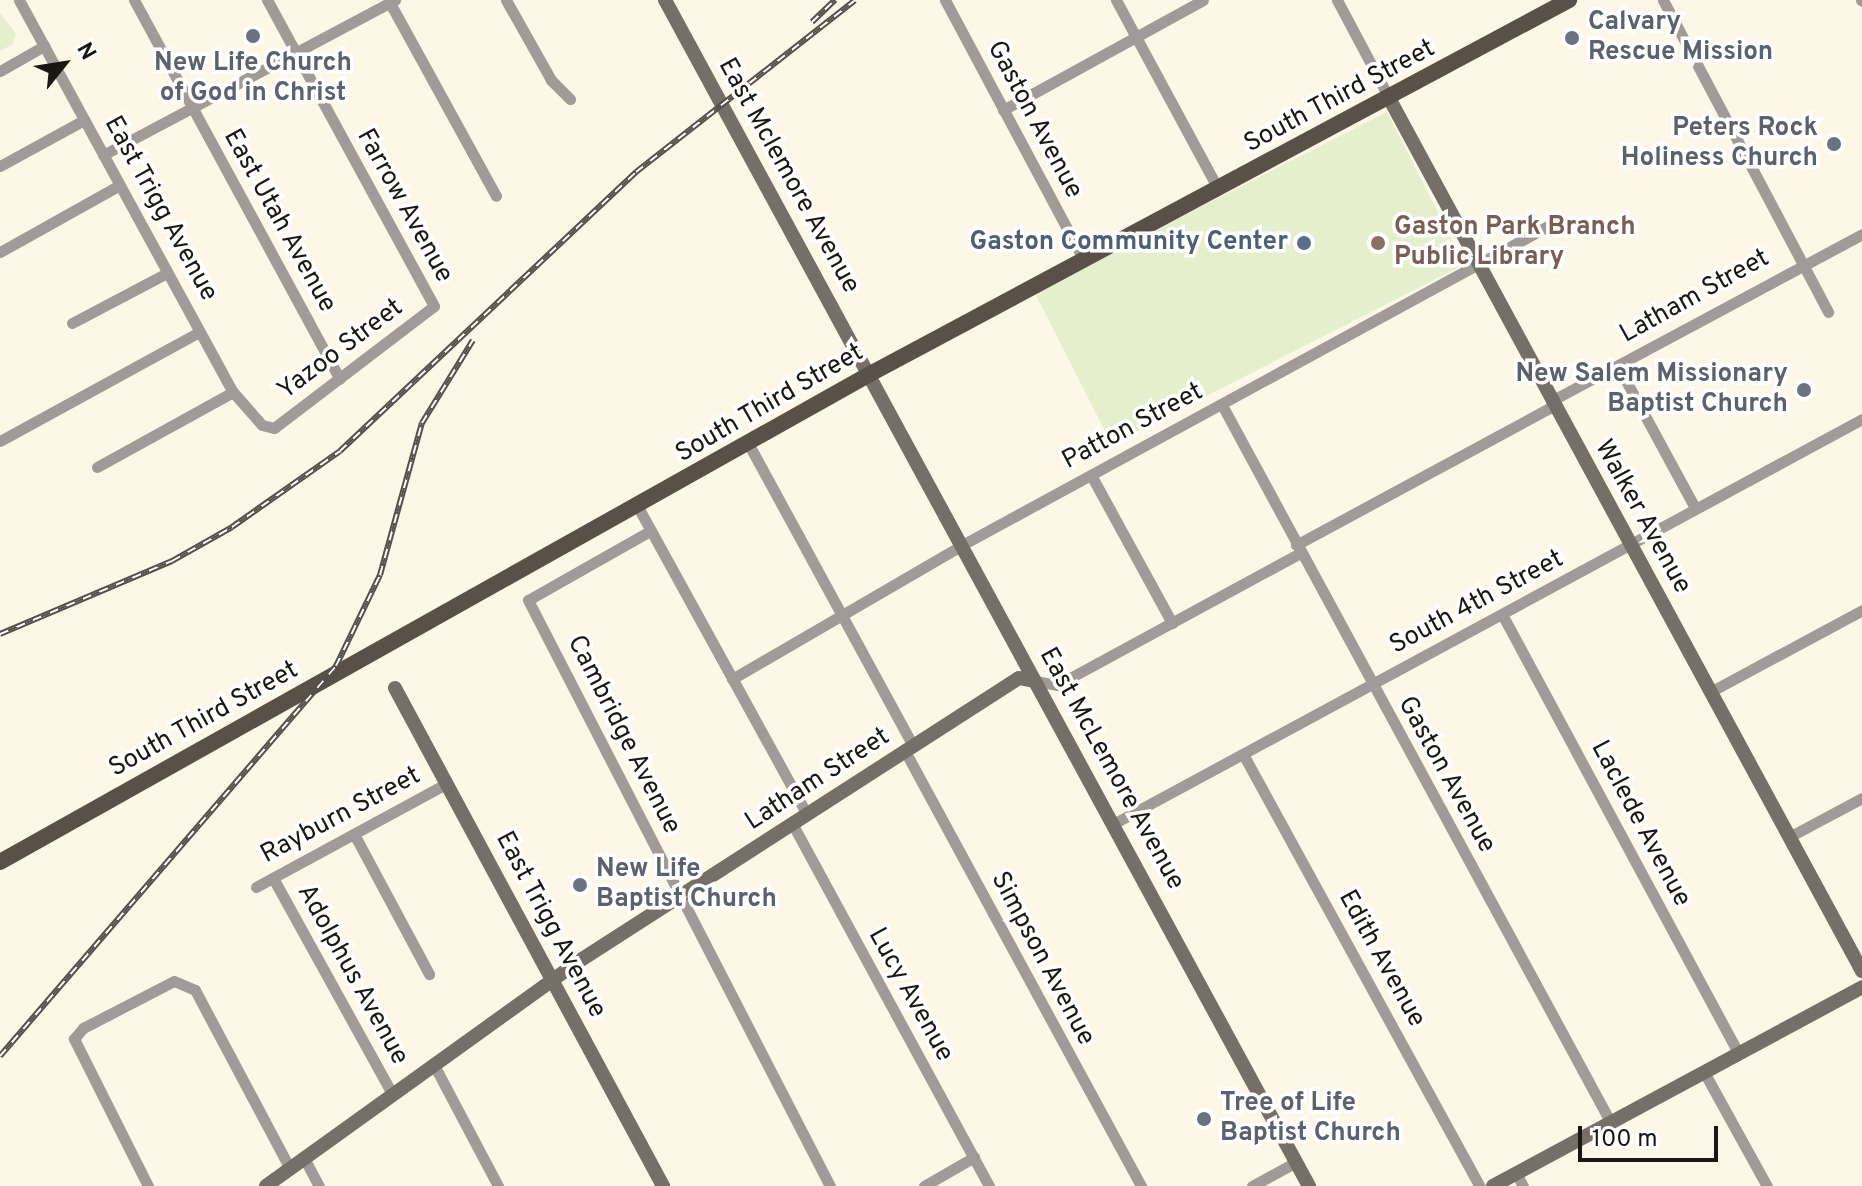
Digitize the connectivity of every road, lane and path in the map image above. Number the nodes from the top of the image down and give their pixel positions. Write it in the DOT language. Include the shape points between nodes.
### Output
graph roads {
  1 [pos="19,0"];
  2 [pos="134,0"];
  3 [pos="267,0"];
  4 [pos="506,0"];
  5 [pos="665,0"];
  6 [pos="945,0"];
  7 [pos="1116,0"];
  8 [pos="1203,0"];
  9 [pos="1337,0"];
  10 [pos="1569,0"];
  11 [pos="1663,0"];
  12 [pos="392,1"];
  13 [pos="1135,37"];
  14 [pos="44,46"];
  15 [pos="295,54"];
  16 [pos="0,71"];
  17 [pos="1389,98"];
  18 [pos="570,99"];
  19 [pos="192,107"];
  20 [pos="1003,110"];
  21 [pos="84,120"];
  22 [pos="103,155"];
  23 [pos="0,166"];
  24 [pos="120,185"];
  25 [pos="1218,189"];
  26 [pos="496,196"];
  27 [pos="1559,220"];
  28 [pos="1862,234"];
  29 [pos="0,252"];
  30 [pos="1084,260"];
  31 [pos="1477,264"];
  32 [pos="1805,264"];
  33 [pos="167,273"];
  34 [pos="434,306"];
  35 [pos="1828,312"];
  36 [pos="72,323"];
  37 [pos="199,332"];
  38 [pos="1618,366"];
  39 [pos="870,374"];
  40 [pos="340,379"];
  41 [pos="233,392"];
  42 [pos="1552,404"];
  43 [pos="1222,405"];
  44 [pos="1862,419"];
  45 [pos="274,428"];
  46 [pos="0,441"];
  47 [pos="748,443"];
  48 [pos="97,467"];
  49 [pos="1091,475"];
  50 [pos="1695,508"];
  51 [pos="634,509"];
  52 [pos="650,531"];
  53 [pos="962,545"];
  54 [pos="1629,545"];
  55 [pos="1298,549"];
  56 [pos="1862,610"];
  57 [pos="841,616"];
  58 [pos="1503,616"];
  59 [pos="1172,623"];
  60 [pos="732,679"];
  61 [pos="1035,681"];
  62 [pos="1372,685"];
  63 [pos="395,688"];
  64 [pos="1710,692"];
  65 [pos="910,750"];
  66 [pos="1243,754"];
  67 [pos="446,784"];
  68 [pos="1862,798"];
  69 [pos="807,815"];
  70 [pos="1113,824"];
  71 [pos="793,825"];
  72 [pos="354,834"];
  73 [pos="1789,837"];
  74 [pos="0,862"];
  75 [pos="273,878"];
  76 [pos="256,887"];
  77 [pos="682,896"];
  78 [pos="1862,971"];
  79 [pos="429,974"];
  80 [pos="553,980"];
  81 [pos="1862,987"];
  82 [pos="1739,1054"];
  83 [pos="434,1065"];
  84 [pos="1704,1072"];
  85 [pos="392,1094"];
  86 [pos="1611,1123"];
  87 [pos="974,1157"];
  88 [pos="304,1158"];
  89 [pos="1296,1162"];
  90 [pos="290,1169"];
  91 [pos="1520,1180"];
  92 [pos="148,1186"];
  93 [pos="266,1186"];
  94 [pos="319,1186"];
  95 [pos="498,1186"];
  96 [pos="663,1186"];
  97 [pos="830,1186"];
  98 [pos="924,1186"];
  99 [pos="989,1186"];
  100 [pos="1141,1186"];
  101 [pos="1252,1186"];
  102 [pos="1309,1186"];
  103 [pos="1480,1186"];
  104 [pos="1493,1186"];
  105 [pos="1767,1186"];
  1 -- 14 [label="street, East Trigg Avenue"];
  2 -- 19 [label="street, East Utah Avenue"];
  3 -- 15 [label="street, Farrow Avenue"];
  4 -- 18 [label="street" via="551,80"];
  5 -- 39 [label="street, East Mclemore Avenue"];
  6 -- 20 [label="street, Gaston Avenue"];
  7 -- 13 [label="street"];
  8 -- 13 [label="street"];
  9 -- 17 [label="street, Walker Avenue"];
  10 -- 17 [label="main road, South Third Street"];
  11 -- 32 [label="street"];
  12 -- 15 [label="street"];
  12 -- 26 [label="street"];
  13 -- 20 [label="street"];
  13 -- 25 [label="street"];
  14 -- 16 [label="street"];
  14 -- 21 [label="street, East Trigg Avenue"];
  15 -- 19 [label="street"];
  15 -- 34 [label="street, Farrow Avenue"];
  17 -- 25 [label="main road, South Third Street"];
  17 -- 31 [label="street, Walker Avenue"];
  19 -- 22 [label="street"];
  19 -- 40 [label="street, East Utah Avenue"];
  20 -- 30 [label="street, Gaston Avenue"];
  21 -- 22 [label="street, East Trigg Avenue"];
  21 -- 23 [label="street"];
  22 -- 24 [label="street, East Trigg Avenue"];
  24 -- 29 [label="street"];
  24 -- 33 [label="street, East Trigg Avenue"];
  25 -- 30 [label="main road, South Third Street"];
  27 -- 31 [label="street, Patton Street"];
  28 -- 32 [label="street, Latham Street"];
  30 -- 39 [label="main road, South Third Street"];
  31 -- 42 [label="street, Walker Avenue"];
  31 -- 43 [label="street, Patton Street"];
  32 -- 35 [label="street"];
  32 -- 38 [label="street, Latham Street"];
  33 -- 36 [label="street"];
  33 -- 37 [label="street, East Trigg Avenue"];
  34 -- 40 [label="street, Yazoo Street"];
  37 -- 41 [label="street, East Trigg Avenue"];
  37 -- 46 [label="street"];
  38 -- 42 [label="street, Latham Street"];
  38 -- 50 [label="street"];
  39 -- 47 [label="main road, South Third Street"];
  39 -- 53 [label="street, East McLemore Avenue"];
  40 -- 45 [label="street, Yazoo Street"];
  41 -- 45 [label="street, East Trigg Avenue" via="262,425"];
  41 -- 48 [label="street"];
  42 -- 54 [label="street, Walker Avenue"];
  42 -- 55 [label="street, Latham Street"];
  43 -- 49 [label="street, Patton Street"];
  43 -- 55 [label="street, Gaston Avenue"];
  44 -- 50 [label="street, South 4th Street"];
  47 -- 51 [label="main road, South Third Street"];
  47 -- 57 [label="street, Simpson Avenue"];
  49 -- 53 [label="street, Patton Street"];
  49 -- 59 [label="street"];
  50 -- 54 [label="street, South 4th Street"];
  51 -- 52 [label="street"];
  51 -- 74 [label="main road, South Third Street"];
  52 -- 60 [label="street"];
  52 -- 77 [label="street, Cambridge Avenue" via="528,600"];
  53 -- 57 [label="street, Patton Street"];
  53 -- 61 [label="street, East McLemore Avenue"];
  54 -- 58 [label="street, South 4th Street"];
  54 -- 64 [label="street, Walker Avenue"];
  55 -- 59 [label="street, Latham Street"];
  55 -- 62 [label="street, Gaston Avenue"];
  56 -- 64 [label="street"];
  57 -- 60 [label="street, Patton Street"];
  57 -- 65 [label="street, Simpson Avenue"];
  58 -- 62 [label="street, South 4th Street"];
  58 -- 82 [label="street, Laclede Avenue"];
  59 -- 61 [label="street, Latham Street" via="1057,685"];
  60 -- 69 [label="street"];
  61 -- 65 [label="street, Latham Street" via="1019,678"];
  61 -- 70 [label="street, East McLemore Avenue"];
  62 -- 66 [label="street, South 4th Street"];
  62 -- 86 [label="street, Gaston Avenue"];
  63 -- 67 [label="street, East Trigg Avenue"];
  64 -- 73 [label="street, Walker Avenue"];
  65 -- 69 [label="street, Latham Street"];
  65 -- 100 [label="street, Simpson Avenue"];
  66 -- 70 [label="street, South 4th Street"];
  66 -- 103 [label="street, Edith Avenue"];
  67 -- 72 [label="street, Rayburn Street"];
  67 -- 80 [label="street, East Trigg Avenue"];
  68 -- 73 [label="street"];
  69 -- 71 [label="street, Latham Street"];
  70 -- 89 [label="street, East McLemore Avenue"];
  71 -- 77 [label="street, Latham Street"];
  71 -- 87 [label="street, Lucy Avenue"];
  72 -- 75 [label="street, Rayburn Street"];
  72 -- 79 [label="street"];
  73 -- 78 [label="street, Walker Avenue"];
  75 -- 76 [label="street, Rayburn Street"];
  75 -- 85 [label="street, Adolphus Avenue"];
  77 -- 80 [label="street, Latham Street"];
  77 -- 97 [label="street, Cambridge Avenue"];
  80 -- 83 [label="street, Latham Street"];
  80 -- 96 [label="street, East Trigg Avenue"];
  81 -- 82 [label="street"];
  82 -- 84 [label="street"];
  83 -- 85 [label="street, Latham Street"];
  83 -- 95 [label="street"];
  84 -- 86 [label="street"];
  84 -- 105 [label="street"];
  85 -- 88 [label="street, Latham Street"];
  86 -- 91 [label="street"];
  87 -- 98 [label="street"];
  87 -- 99 [label="street, Lucy Avenue"];
  88 -- 90 [label="street, Latham Street"];
  88 -- 94 [label="street"];
  89 -- 101 [label="street"];
  89 -- 102 [label="street, East McLemore Avenue"];
  90 -- 92 [label="street" via="195,990 174,981 83,1028 74,1039"];
  90 -- 93 [label="street, Latham Street"];
  91 -- 104 [label="street"];
}
